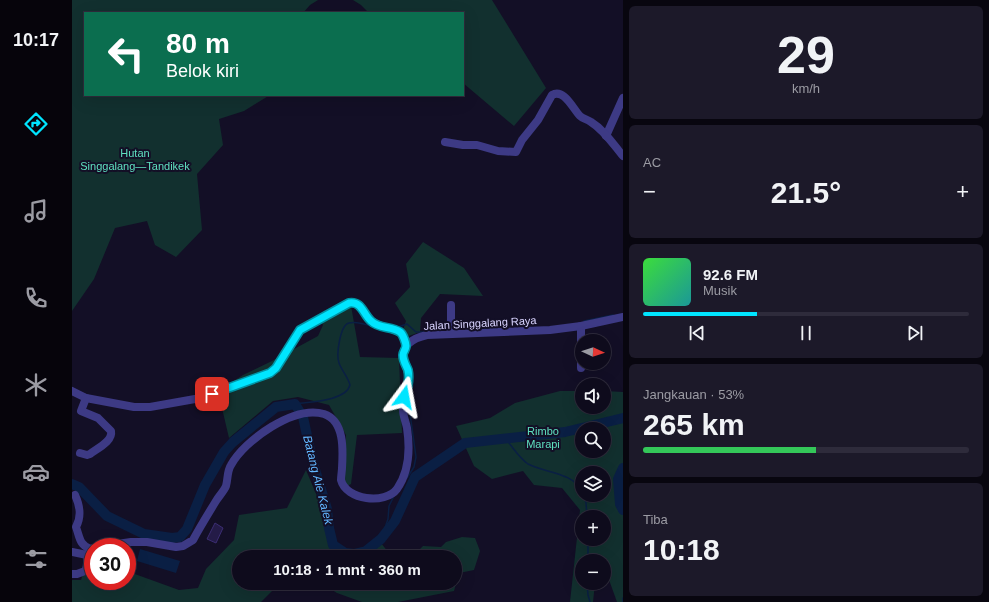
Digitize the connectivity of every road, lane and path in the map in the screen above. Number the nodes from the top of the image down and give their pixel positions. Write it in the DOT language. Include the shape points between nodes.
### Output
graph roads {
  1 [pos="623,98"];
  2 [pos="606,136"];
  3 [pos="445,142"];
  4 [pos="623,156"];
  5 [pos="451,305"];
  6 [pos="623,317"];
  7 [pos="581,326"];
  8 [pos="451,334"];
  9 [pos="581,334"];
  10 [pos="406,346"];
  11 [pos="72,391"];
  12 [pos="86,398"];
  13 [pos="80,453"];
  14 [pos="75,495"];
  15 [pos="136,542"];
  16 [pos="84,546"];
  17 [pos="84,550"];
  18 [pos="72,552"];
  19 [pos="84,571"];
  20 [pos="72,574"];
  1 -- 2 [label="street"];
  2 -- 3 [label="street" via="580,116 558,93 552,95 516,152"];
  2 -- 4 [label="street"];
  5 -- 8 [label="street"];
  6 -- 7 [label="street, Jalan Singgalang Raya"];
  7 -- 8 [label="street, Jalan Singgalang Raya" via="534,331"];
  7 -- 9 [label="street"];
  8 -- 10 [label="street, Jalan Singgalang Raya" via="420,336"];
  10 -- 12 [label="street" via="399,331 377,326 359,305 349,303 300,330 276,368 270,373 203,399 134,407"];
  10 -- 15 [label="street" via="403,355 408,385 403,411 409,445 403,480 392,495 370,499 352,493 345,487 341,480 343,453 339,429 326,415 306,414 282,422 246,445 230,467 225,486 193,540 188,544 176,547"];
  11 -- 12 [label="street"];
  12 -- 13 [label="street" via="81,411 98,418 112,434 110,439 90,454"];
  14 -- 16 [label="street" via="80,513 76,527 80,542"];
  17 -- 18 [label="street"];
  19 -- 20 [label="street"];
}
